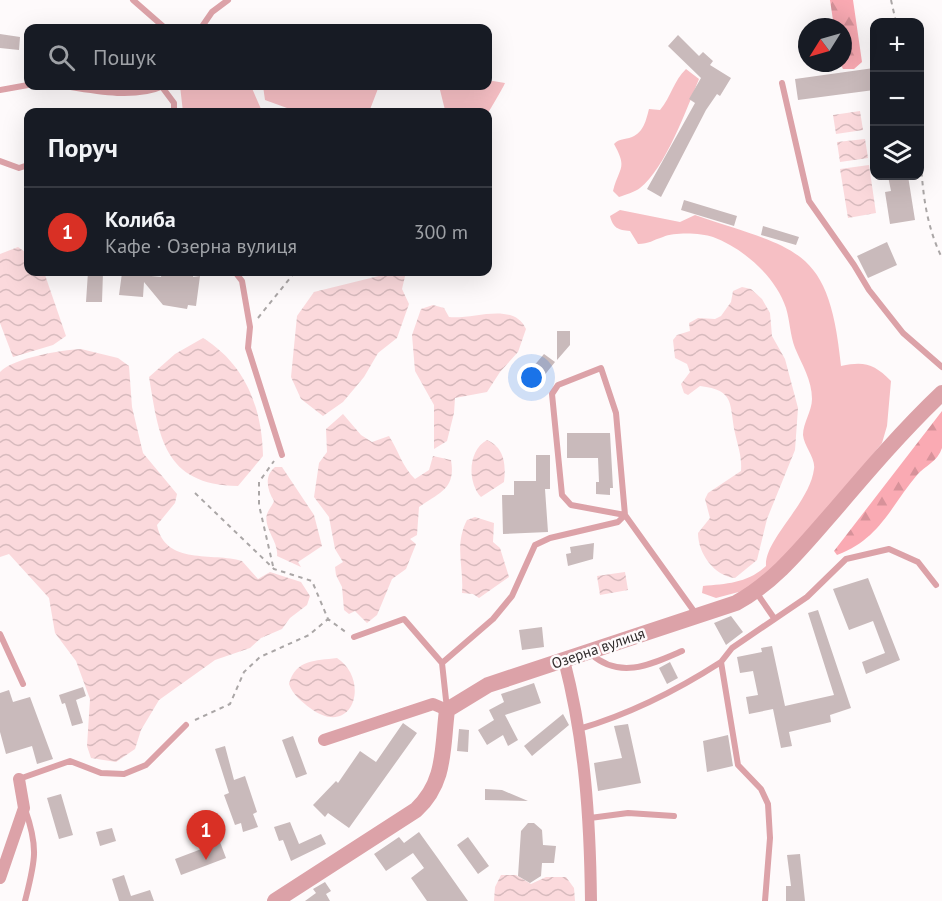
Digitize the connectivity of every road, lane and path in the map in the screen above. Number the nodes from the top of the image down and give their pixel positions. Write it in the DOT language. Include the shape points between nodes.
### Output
graph roads {
  1 [pos="133,0"];
  2 [pos="228,0"];
  3 [pos="891,0"];
  4 [pos="895,18"];
  5 [pos="160,24"];
  6 [pos="204,24"];
  7 [pos="782,83"];
  8 [pos="24,86"];
  9 [pos="0,90"];
  10 [pos="105,90"];
  11 [pos="138,90"];
  12 [pos="166,90"];
  13 [pos="174,108"];
  14 [pos="0,161"];
  15 [pos="24,166"];
  16 [pos="921,180"];
  17 [pos="942,258"];
  18 [pos="238,276"];
  19 [pos="292,276"];
  20 [pos="250,327"];
  21 [pos="942,367"];
  22 [pos="942,393"];
  23 [pos="282,455"];
  24 [pos="195,493"];
  25 [pos="625,515"];
  26 [pos="275,569"];
  27 [pos="936,585"];
  28 [pos="756,592"];
  29 [pos="696,615"];
  30 [pos="774,618"];
  31 [pos="328,619"];
  32 [pos="0,634"];
  33 [pos="354,638"];
  34 [pos="589,651"];
  35 [pos="682,651"];
  36 [pos="564,660"];
  37 [pos="720,662"];
  38 [pos="442,663"];
  39 [pos="23,684"];
  40 [pos="447,710"];
  41 [pos="186,724"];
  42 [pos="579,729"];
  43 [pos="324,740"];
  44 [pos="19,779"];
  45 [pos="24,808"];
  46 [pos="674,816"];
  47 [pos="590,818"];
  48 [pos="0,878"];
  49 [pos="25,901"];
  50 [pos="275,901"];
  51 [pos="591,901"];
  52 [pos="765,901"];
  1 -- 5 [label="lane"];
  2 -- 6 [label="lane"];
  3 -- 4 [label="path"];
  7 -- 21 [label="lane" via="809,201 903,333"];
  8 -- 9 [label="lane"];
  10 -- 11 [label="lane"];
  12 -- 13 [label="lane"];
  14 -- 15 [label="lane"];
  16 -- 17 [label="path" via="929,227"];
  18 -- 20 [label="lane"];
  19 -- 20 [label="path"];
  20 -- 23 [label="lane" via="248,348"];
  22 -- 28 [label="street, Озерна вулиця" via="910,423 794,557"];
  23 -- 26 [label="path" via="259,482 259,505"];
  24 -- 26 [label="path"];
  25 -- 25 [label="lane" via="571,505 562,495 552,394 558,385 601,368 616,413"];
  25 -- 29 [label="lane"];
  25 -- 38 [label="lane" via="618,522 535,545 512,596 493,619"];
  26 -- 31 [label="path" via="312,581"];
  27 -- 30 [label="lane" via="918,562 889,549 846,559 807,597"];
  28 -- 29 [label="street, Озерна вулиця" via="736,603"];
  28 -- 30 [label="lane"];
  29 -- 34 [label="street, Озерна вулиця"];
  30 -- 37 [label="lane" via="732,648"];
  31 -- 33 [label="path"];
  31 -- 41 [label="path" via="309,635 260,657 244,672 230,704"];
  32 -- 39 [label="lane"];
  33 -- 38 [label="lane" via="404,619"];
  34 -- 35 [label="lane" via="606,663 631,669"];
  34 -- 36 [label="street, Озерна вулиця"];
  36 -- 40 [label="street, Озерна вулиця" via="488,685"];
  36 -- 42 [label="street"];
  37 -- 42 [label="lane" via="618,718"];
  37 -- 52 [label="lane" via="738,765 762,789 768,804 770,838"];
  38 -- 40 [label="lane"];
  40 -- 43 [label="street" via="433,704"];
  40 -- 50 [label="street" via="437,781 431,796 416,810"];
  41 -- 44 [label="lane" via="147,765 124,774 100,773 70,761"];
  42 -- 47 [label="street"];
  44 -- 45 [label="street"];
  45 -- 48 [label="street"];
  45 -- 49 [label="lane" via="34,836 36,859"];
  46 -- 47 [label="lane" via="628,813"];
  47 -- 51 [label="street"];
}
